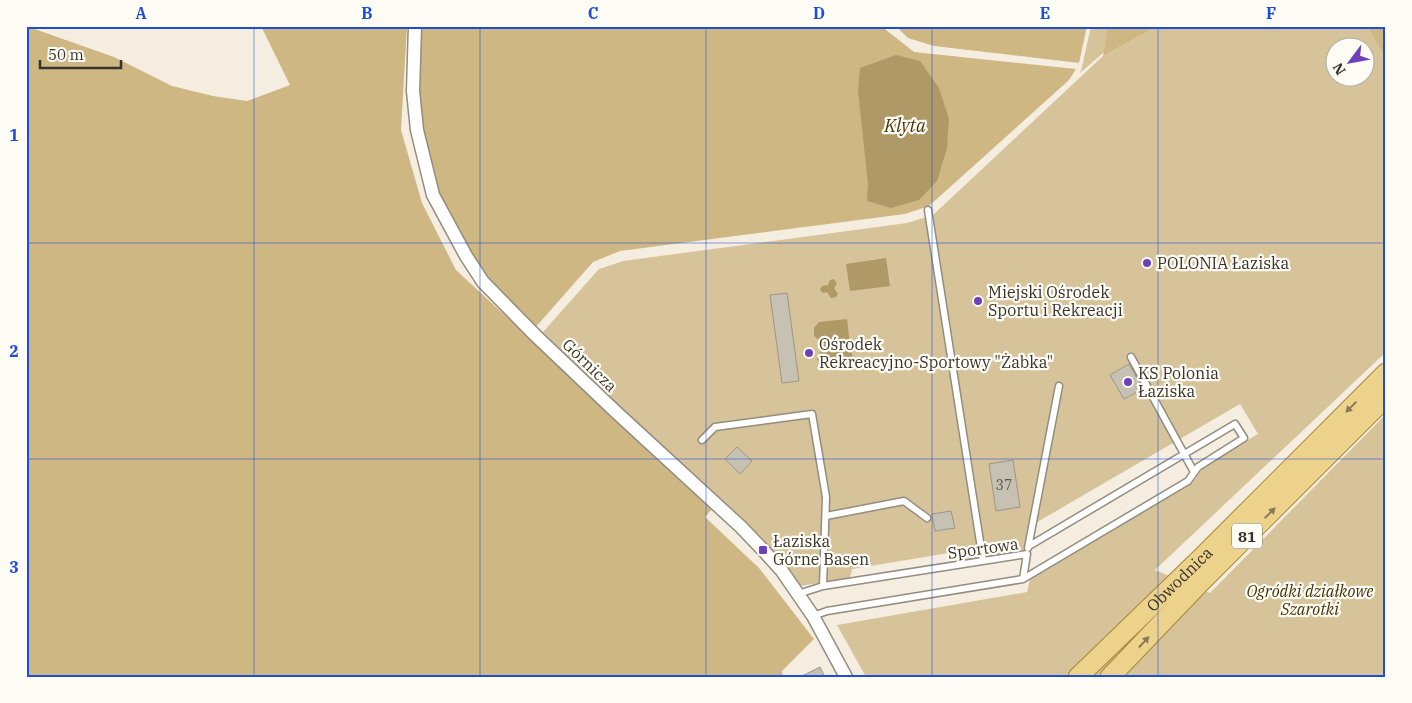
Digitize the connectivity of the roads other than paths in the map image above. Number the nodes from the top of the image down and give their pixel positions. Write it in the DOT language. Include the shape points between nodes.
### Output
graph roads {
  1 [pos="415,26"];
  2 [pos="928,210"];
  3 [pos="1131,357"];
  4 [pos="1386,372"];
  5 [pos="1059,386"];
  6 [pos="1386,397"];
  7 [pos="702,440"];
  8 [pos="1183,454"];
  9 [pos="1194,472"];
  10 [pos="826,516"];
  11 [pos="927,518"];
  12 [pos="1029,546"];
  13 [pos="1027,554"];
  14 [pos="983,561"];
  15 [pos="1023,579"];
  16 [pos="823,586"];
  17 [pos="798,594"];
  18 [pos="813,616"];
  19 [pos="846,677"];
  20 [pos="1078,677"];
  21 [pos="1110,677"];
  1 -- 17 [label="street, Górnicza" via="413,91 417,130 433,195 483,282 555,354 741,527 782,571"];
  2 -- 14 [label="lane"];
  3 -- 8 [label="lane"];
  4 -- 20 [label="main road, Obwodnica / 81, one-way"];
  5 -- 12 [label="lane"];
  21 -- 6 [label="main road, Obwodnica / 81, one-way"];
  7 -- 10 [label="lane" via="715,427 812,414 826,497"];
  8 -- 9 [label="lane"];
  8 -- 9 [label="lane" via="1235,424 1244,438"];
  8 -- 12 [label="lane"];
  9 -- 15 [label="lane" via="1188,481"];
  10 -- 11 [label="lane" via="904,501"];
  10 -- 16 [label="lane"];
  12 -- 13 [label="lane"];
  13 -- 14 [label="lane, Sportowa"];
  13 -- 15 [label="lane, Sportowa"];
  14 -- 16 [label="lane, Sportowa"];
  15 -- 18 [label="lane"];
  16 -- 17 [label="lane, Sportowa"];
  17 -- 18 [label="street, Górnicza"];
  18 -- 19 [label="street, Górnicza"];
}
